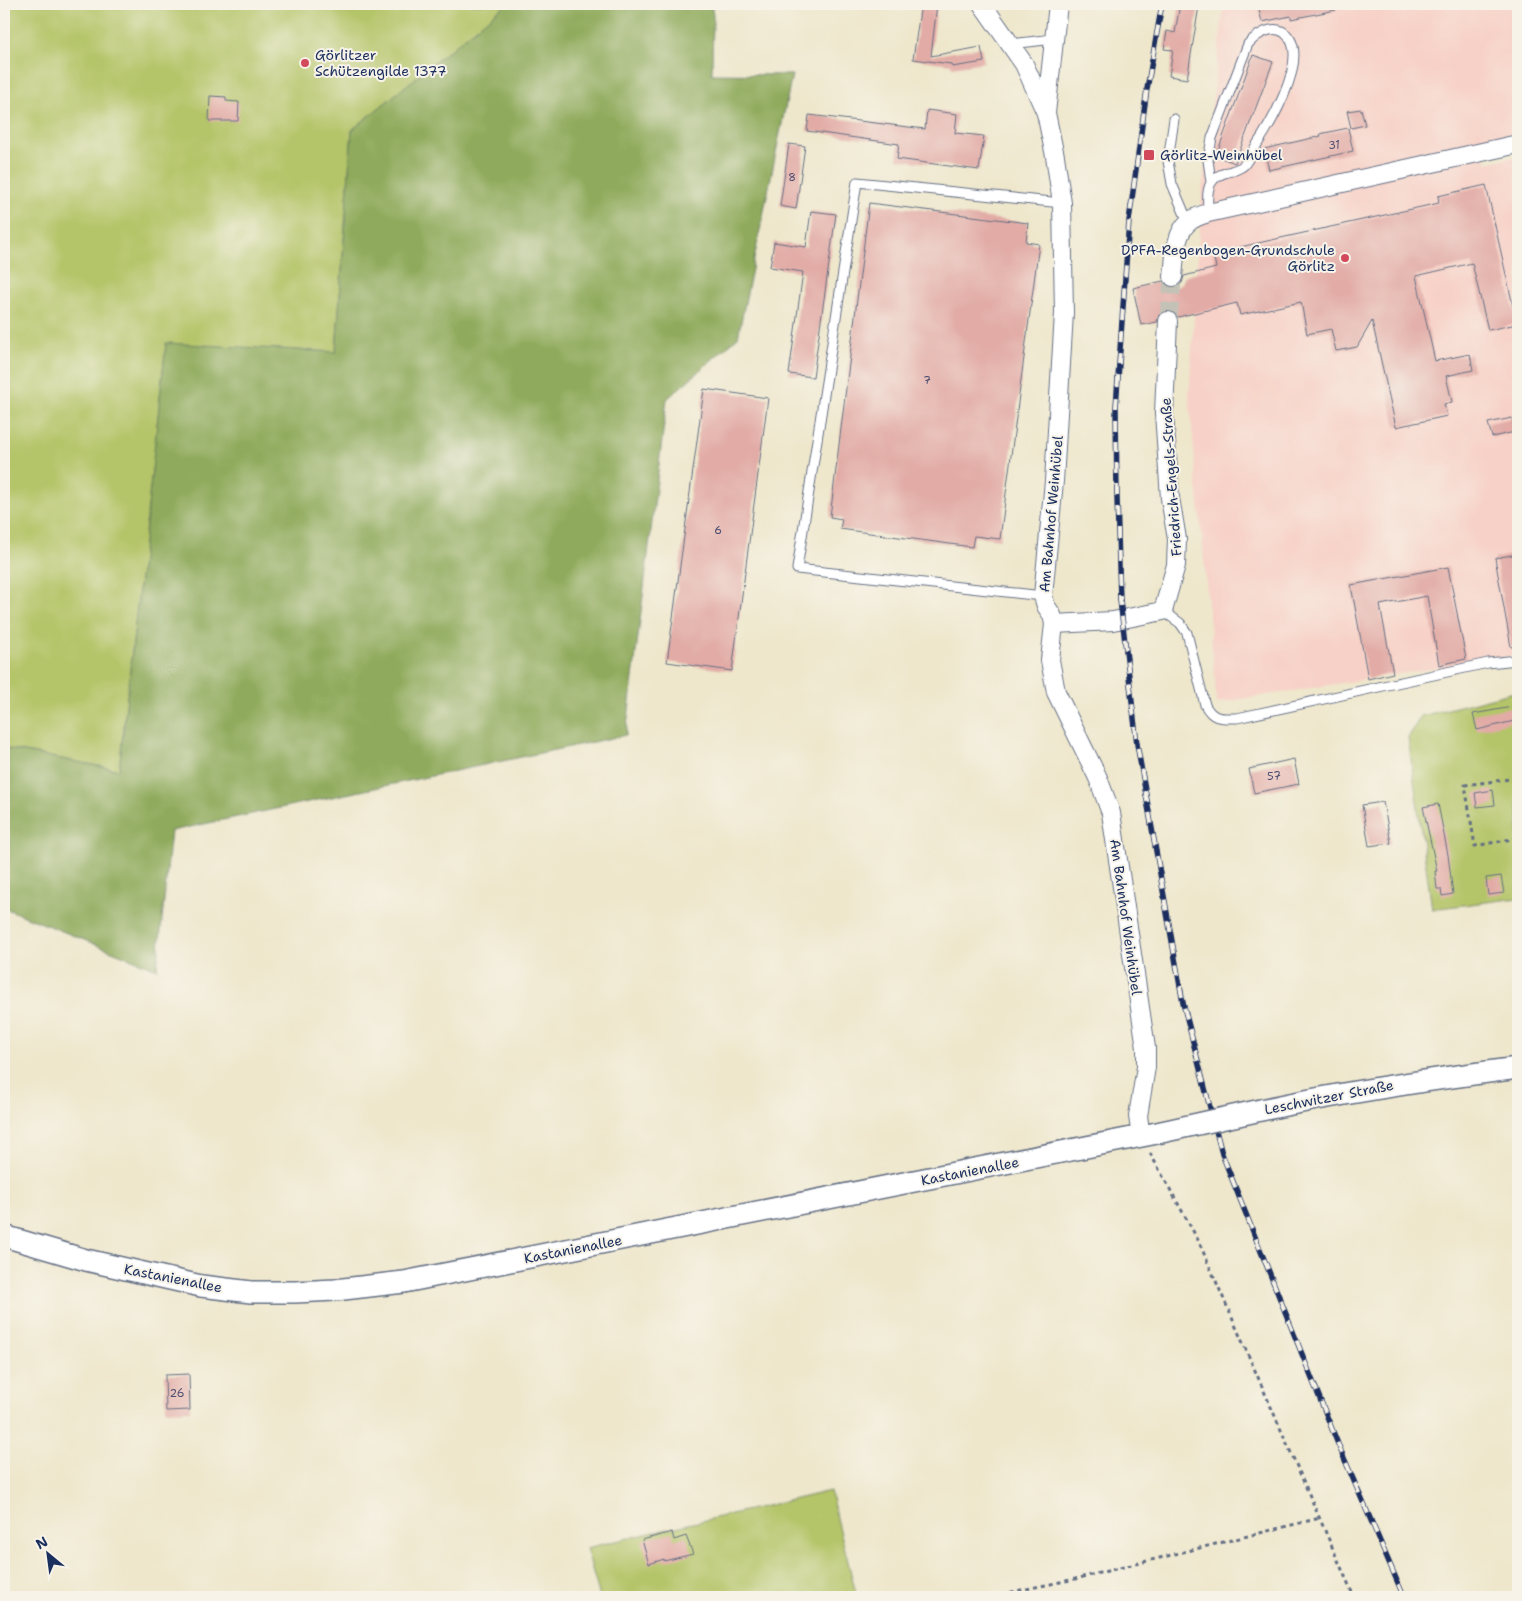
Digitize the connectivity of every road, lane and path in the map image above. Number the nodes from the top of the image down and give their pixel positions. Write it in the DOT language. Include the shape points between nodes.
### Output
graph roads {
  1 [pos="982,4"];
  2 [pos="1058,4"];
  3 [pos="1054,39"];
  4 [pos="1011,44"];
  5 [pos="1046,113"];
  6 [pos="1174,118"];
  7 [pos="1506,143"];
  8 [pos="1211,182"];
  9 [pos="1062,203"];
  10 [pos="1208,213"];
  11 [pos="1188,222"];
  12 [pos="1174,277"];
  13 [pos="1168,321"];
  14 [pos="1043,596"];
  15 [pos="1163,611"];
  16 [pos="1054,624"];
  17 [pos="1518,660"];
  18 [pos="1518,778"];
  19 [pos="1517,838"];
  20 [pos="1518,1068"];
  21 [pos="1149,1135"];
  22 [pos="4,1236"];
  23 [pos="1320,1518"];
  24 [pos="987,1597"];
  25 [pos="1354,1597"];
  1 -- 4 [label="street, Am Bahnhof Weinhübel"];
  2 -- 3 [label="street, Am Bahnhof Weinhübel"];
  3 -- 4 [label="lane"];
  3 -- 5 [label="street, Am Bahnhof Weinhübel"];
  4 -- 5 [label="street, Am Bahnhof Weinhübel" via="1024,64"];
  5 -- 9 [label="street, Am Bahnhof Weinhübel"];
  6 -- 11 [label="lane" via="1168,161 1172,184"];
  7 -- 10 [label="street"];
  8 -- 8 [label="lane" via="1208,160 1212,138 1248,44 1268,30 1286,34 1291,41 1293,66 1269,127 1243,166 1219,175"];
  8 -- 10 [label="lane"];
  9 -- 14 [label="street, Am Bahnhof Weinhübel" via="1064,313 1054,482"];
  9 -- 14 [label="lane" via="857,182 797,569"];
  10 -- 11 [label="street"];
  11 -- 12 [label="street" via="1177,244"];
  13 -- 15 [label="street, Friedrich-Engels-Straße" via="1164,413 1176,566"];
  14 -- 16 [label="street, Am Bahnhof Weinhübel"];
  15 -- 16 [label="street" via="1113,621"];
  15 -- 17 [label="lane" via="1188,633 1205,705 1218,718 1237,718"];
  16 -- 21 [label="street, Am Bahnhof Weinhübel" via="1050,660 1056,692 1098,778 1111,813 1146,1048 1138,1116"];
  18 -- 19 [label="path" via="1465,785 1475,846"];
  20 -- 21 [label="street, Leschwitzer Straße, bridge" via="1322,1097"];
  21 -- 22 [label="street, Kastanienallee" via="404,1282 335,1290 251,1292 201,1286 86,1260"];
  21 -- 23 [label="path"];
  23 -- 24 [label="path" via="1075,1579"];
  23 -- 25 [label="path"];
}
